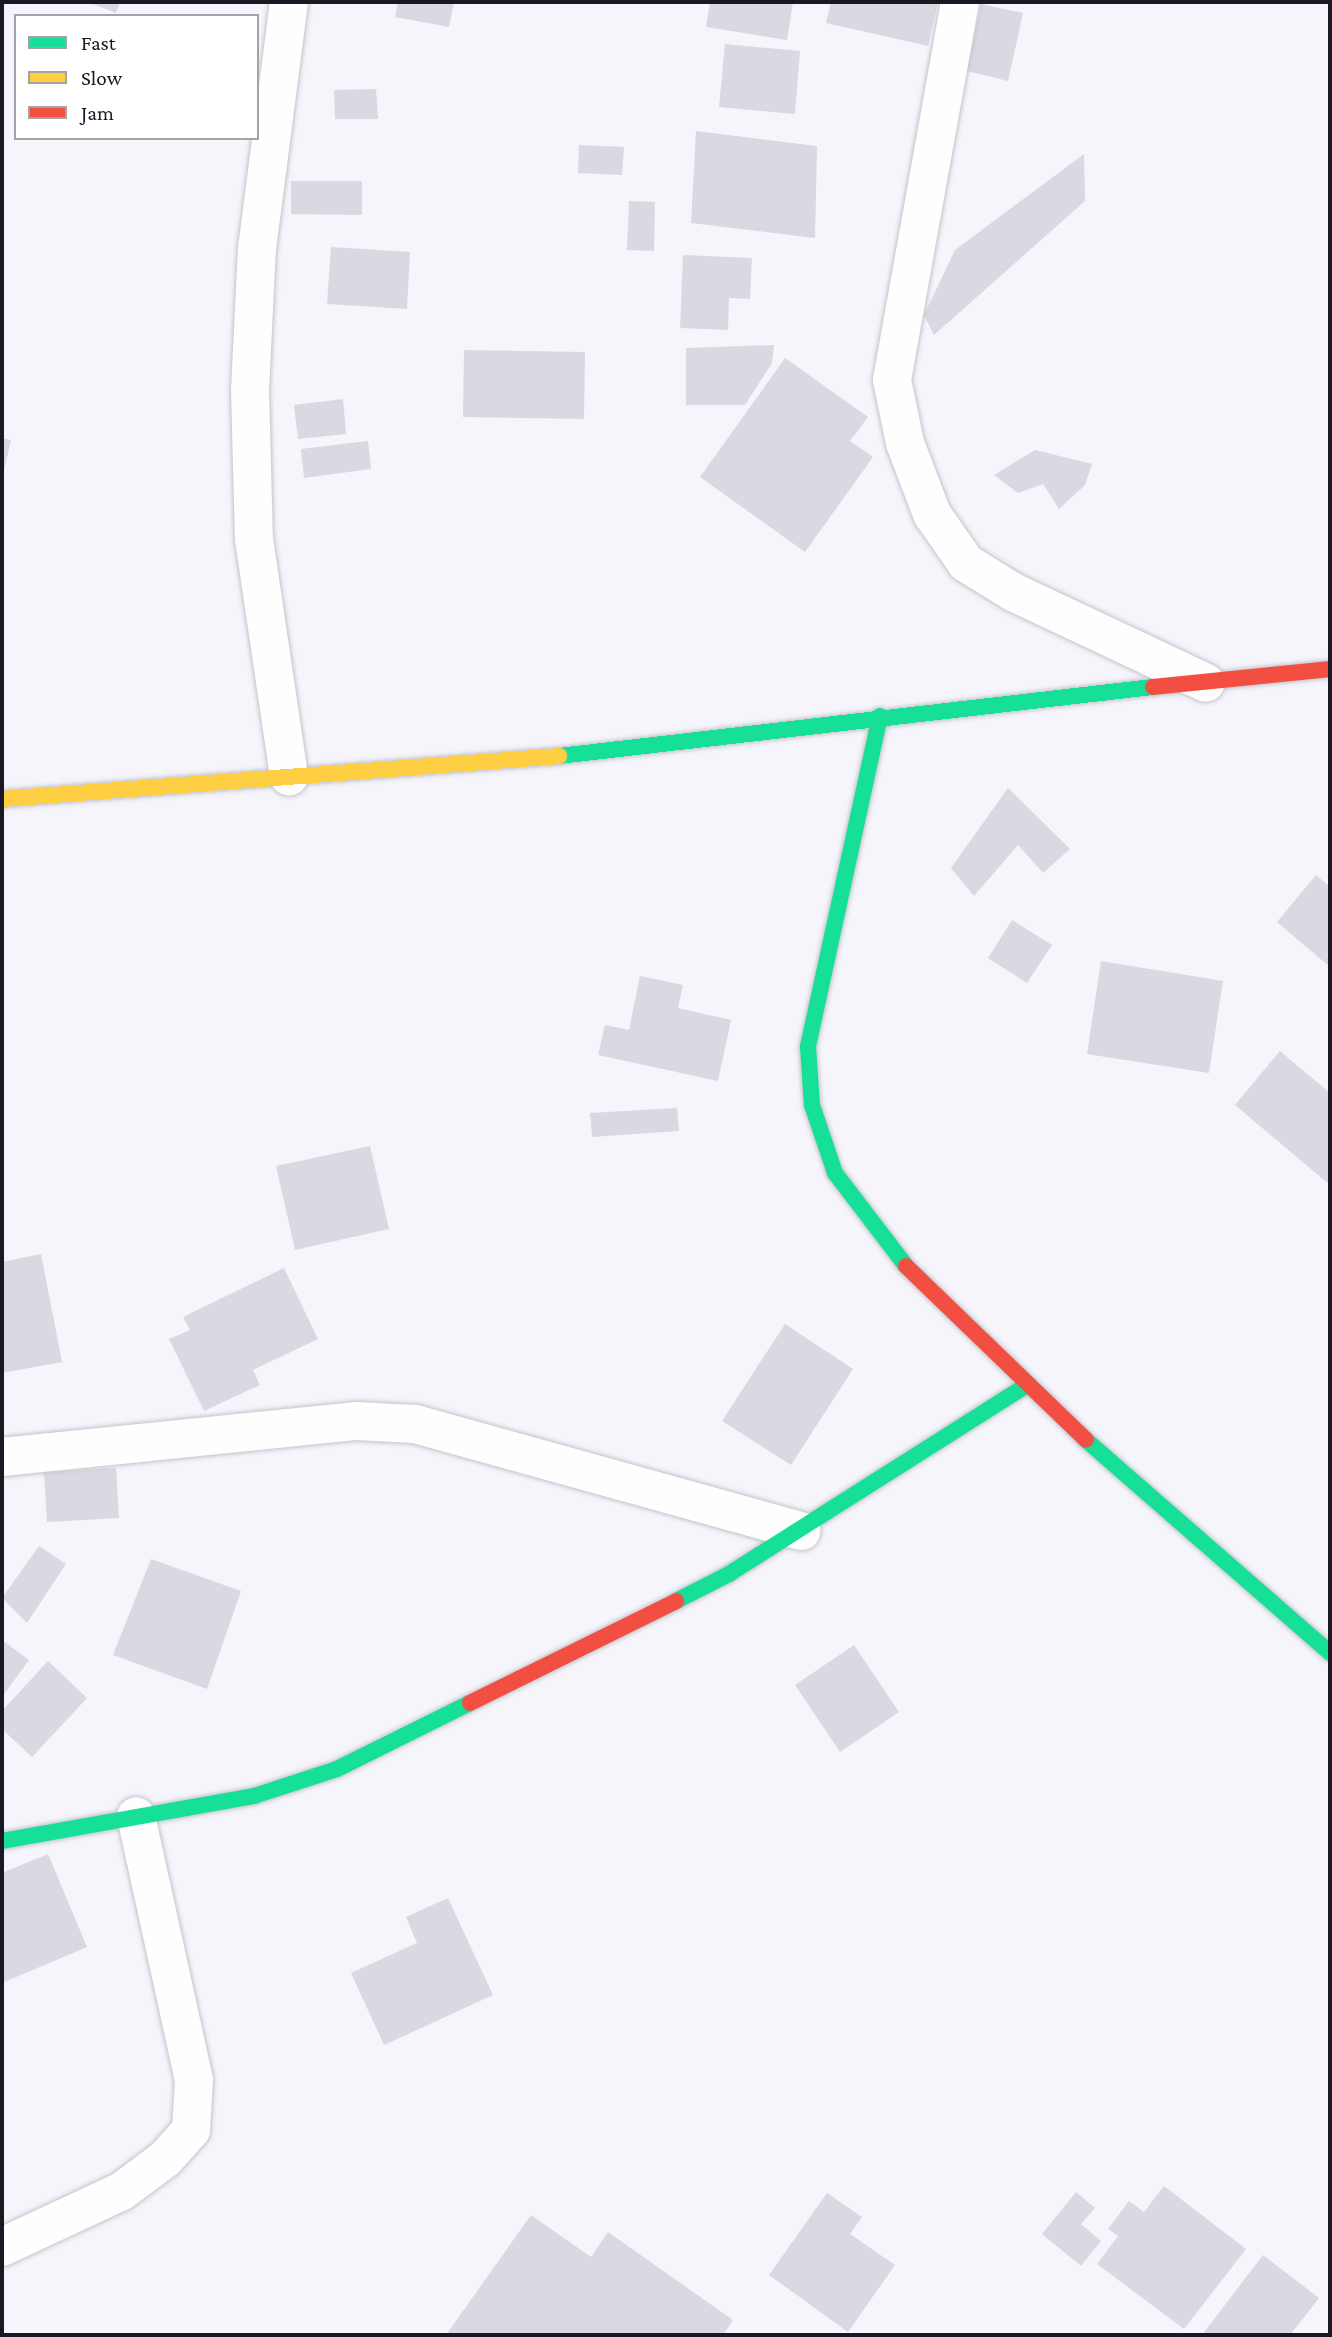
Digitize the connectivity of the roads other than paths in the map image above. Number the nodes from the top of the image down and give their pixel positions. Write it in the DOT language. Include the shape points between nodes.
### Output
graph roads {
  1 [pos="289,2"];
  2 [pos="960,2"];
  3 [pos="1330,669"];
  4 [pos="1206,683"];
  5 [pos="880,716"];
  6 [pos="289,776"];
  7 [pos="2,799"];
  8 [pos="1025,1386"];
  9 [pos="2,1457"];
  10 [pos="801,1531"];
  11 [pos="1330,1653"];
  12 [pos="136,1816"];
  13 [pos="2,1841"];
  14 [pos="2,2246"];
  1 -- 6 [label="street" via="257,247 250,389 254,539"];
  2 -- 4 [label="street" via="892,380 905,443 932,514 966,563 1013,592"];
  3 -- 4 [label="street"];
  4 -- 5 [label="street"];
  5 -- 6 [label="street" via="598,753"];
  5 -- 8 [label="street" via="807,1047 812,1105 835,1173 884,1244"];
  6 -- 7 [label="street"];
  8 -- 10 [label="street"];
  8 -- 11 [label="street"];
  9 -- 10 [label="street" via="357,1422 415,1424"];
  10 -- 12 [label="street" via="729,1574 337,1769 254,1796"];
  12 -- 13 [label="street"];
  12 -- 14 [label="street" via="194,2080 191,2130 166,2159 122,2191"];
}
